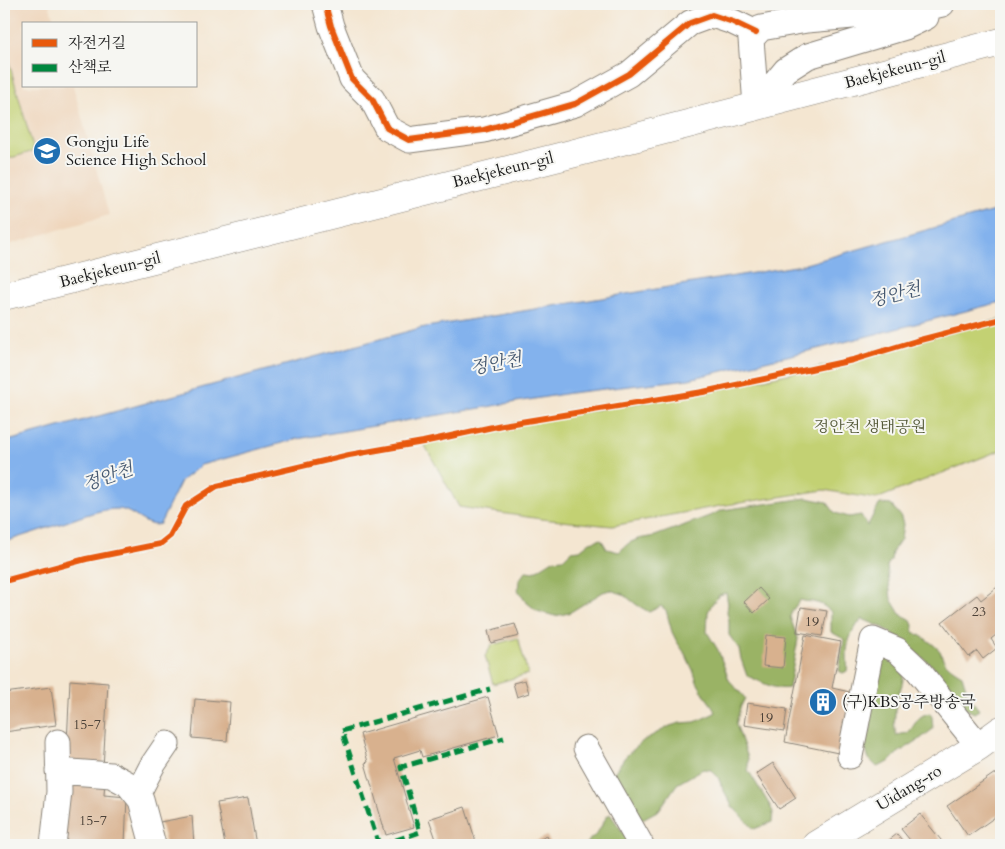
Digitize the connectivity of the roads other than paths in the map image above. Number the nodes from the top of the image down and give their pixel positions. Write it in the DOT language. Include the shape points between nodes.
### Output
graph roads {
  1 [pos="325,4"];
  2 [pos="942,4"];
  3 [pos="954,4"];
  4 [pos="756,33"];
  5 [pos="1001,42"];
  6 [pos="756,106"];
  7 [pos="4,296"];
  8 [pos="1001,730"];
  9 [pos="58,742"];
  10 [pos="167,744"];
  11 [pos="979,746"];
  12 [pos="586,748"];
  13 [pos="850,756"];
  14 [pos="58,771"];
  15 [pos="137,795"];
  16 [pos="53,845"];
  17 [pos="153,845"];
  18 [pos="641,845"];
  19 [pos="816,845"];
  1 -- 4 [label="street" via="352,79 372,99 387,128 409,140 484,130 575,104 629,74 690,23 712,16"];
  2 -- 4 [label="street" via="911,11 807,20 761,28"];
  3 -- 6 [label="street" via="905,27 808,56 786,70"];
  4 -- 6 [label="street" via="751,39"];
  5 -- 6 [label="main road, Baekjekeun-gil"];
  6 -- 7 [label="main road, Baekjekeun-gil"];
  8 -- 11 [label="main road, Uidang-ro"];
  9 -- 14 [label="street"];
  10 -- 15 [label="street"];
  11 -- 13 [label="street" via="917,669 897,650 873,640"];
  11 -- 19 [label="main road, Uidang-ro"];
  12 -- 18 [label="street"];
  14 -- 15 [label="street" via="111,775 128,784"];
  14 -- 16 [label="street"];
  15 -- 17 [label="street" via="142,800"];
}
